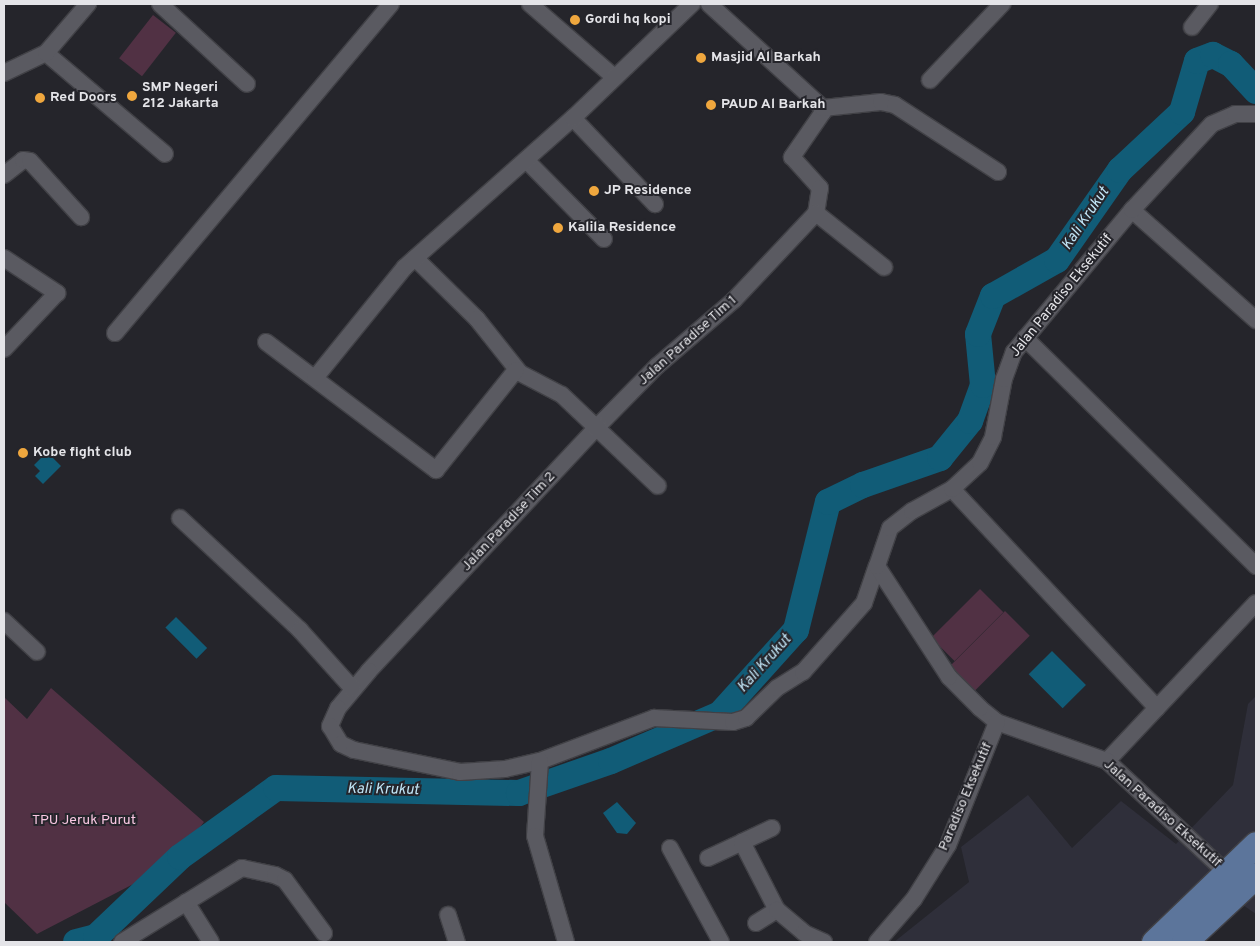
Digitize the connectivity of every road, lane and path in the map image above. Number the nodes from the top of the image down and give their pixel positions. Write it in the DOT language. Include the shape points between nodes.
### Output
graph roads {
  1 [pos="88,4"];
  2 [pos="160,4"];
  3 [pos="390,4"];
  4 [pos="530,4"];
  5 [pos="692,4"];
  6 [pos="709,4"];
  7 [pos="1002,4"];
  8 [pos="1210,4"];
  9 [pos="1192,27"];
  10 [pos="46,53"];
  11 [pos="4,74"];
  12 [pos="614,77"];
  13 [pos="930,80"];
  14 [pos="247,84"];
  15 [pos="823,108"];
  16 [pos="1255,115"];
  17 [pos="573,118"];
  18 [pos="165,154"];
  19 [pos="526,160"];
  20 [pos="998,172"];
  21 [pos="4,175"];
  22 [pos="655,204"];
  23 [pos="1132,210"];
  24 [pos="816,213"];
  25 [pos="81,217"];
  26 [pos="604,240"];
  27 [pos="4,258"];
  28 [pos="415,258"];
  29 [pos="884,267"];
  30 [pos="1256,320"];
  31 [pos="115,333"];
  32 [pos="1025,338"];
  33 [pos="266,342"];
  34 [pos="4,349"];
  35 [pos="516,370"];
  36 [pos="315,378"];
  37 [pos="598,426"];
  38 [pos="658,486"];
  39 [pos="952,489"];
  40 [pos="180,518"];
  41 [pos="877,566"];
  42 [pos="1256,566"];
  43 [pos="1256,603"];
  44 [pos="4,621"];
  45 [pos="37,652"];
  46 [pos="353,689"];
  47 [pos="1157,708"];
  48 [pos="997,722"];
  49 [pos="1107,760"];
  50 [pos="539,767"];
  51 [pos="772,828"];
  52 [pos="742,842"];
  53 [pos="1256,844"];
  54 [pos="670,848"];
  55 [pos="708,858"];
  56 [pos="1241,879"];
  57 [pos="186,902"];
  58 [pos="777,910"];
  59 [pos="448,916"];
  60 [pos="756,923"];
  61 [pos="324,933"];
  62 [pos="122,942"];
  63 [pos="211,942"];
  64 [pos="457,942"];
  65 [pos="566,942"];
  66 [pos="721,942"];
  67 [pos="824,942"];
  68 [pos="877,942"];
  69 [pos="1154,942"];
  70 [pos="1184,942"];
  1 -- 10 [label="street"];
  2 -- 14 [label="street"];
  3 -- 31 [label="street"];
  4 -- 12 [label="street"];
  5 -- 12 [label="street"];
  6 -- 15 [label="street"];
  7 -- 13 [label="street"];
  8 -- 9 [label="street"];
  10 -- 11 [label="street"];
  10 -- 18 [label="street"];
  12 -- 17 [label="street"];
  15 -- 20 [label="street" via="881,102 895,105"];
  15 -- 24 [label="street" via="824,112 792,157 820,188"];
  16 -- 23 [label="street, Jalan Paradiso Eksekutif" via="1224,116 1212,124"];
  17 -- 19 [label="street"];
  17 -- 22 [label="street"];
  19 -- 26 [label="street"];
  19 -- 28 [label="street"];
  21 -- 25 [label="street" via="23,160 30,161"];
  23 -- 30 [label="street"];
  23 -- 32 [label="street, Jalan Paradiso Eksekutif"];
  24 -- 29 [label="street"];
  24 -- 37 [label="street, Jalan Paradise Tim 1" via="726,308 657,366"];
  27 -- 34 [label="street" via="57,293"];
  28 -- 35 [label="street" via="490,332"];
  28 -- 36 [label="street" via="378,296"];
  32 -- 39 [label="street, Jalan Paradiso Eksekutif" via="1008,363 988,449 980,463"];
  32 -- 42 [label="street"];
  33 -- 36 [label="street"];
  35 -- 36 [label="street" via="436,470"];
  35 -- 37 [label="street" via="562,395"];
  37 -- 38 [label="street"];
  37 -- 46 [label="street, Jalan Paradise Tim 2"];
  39 -- 41 [label="street, Jalan Paradiso Eksekutif" via="912,511 890,528"];
  39 -- 47 [label="street"];
  40 -- 46 [label="street" via="300,630"];
  41 -- 48 [label="street, Jalan Paradiso Eksekutif" via="949,677"];
  41 -- 50 [label="street" via="864,603 803,672 777,688 746,718 725,724 654,718"];
  43 -- 47 [label="street"];
  44 -- 45 [label="street"];
  46 -- 50 [label="street, Jalan Paradise Tim 2" via="338,708 330,726 341,744 354,750 447,772"];
  47 -- 49 [label="street"];
  48 -- 49 [label="street, Jalan Paradiso Eksekutif"];
  48 -- 68 [label="street, Paradiso Eksekutif" via="948,845 914,899"];
  49 -- 56 [label="street, Jalan Paradiso Eksekutif"];
  50 -- 65 [label="street" via="535,836"];
  51 -- 52 [label="street"];
  52 -- 55 [label="street"];
  52 -- 58 [label="street"];
  53 -- 56 [label="main road"];
  54 -- 66 [label="street"];
  56 -- 69 [label="main road"];
  56 -- 70 [label="main road"];
  57 -- 61 [label="street" via="238,870 247,868 285,880"];
  57 -- 62 [label="street"];
  57 -- 63 [label="street"];
  58 -- 60 [label="street"];
  58 -- 67 [label="street" via="804,933"];
  59 -- 64 [label="street"];
}
